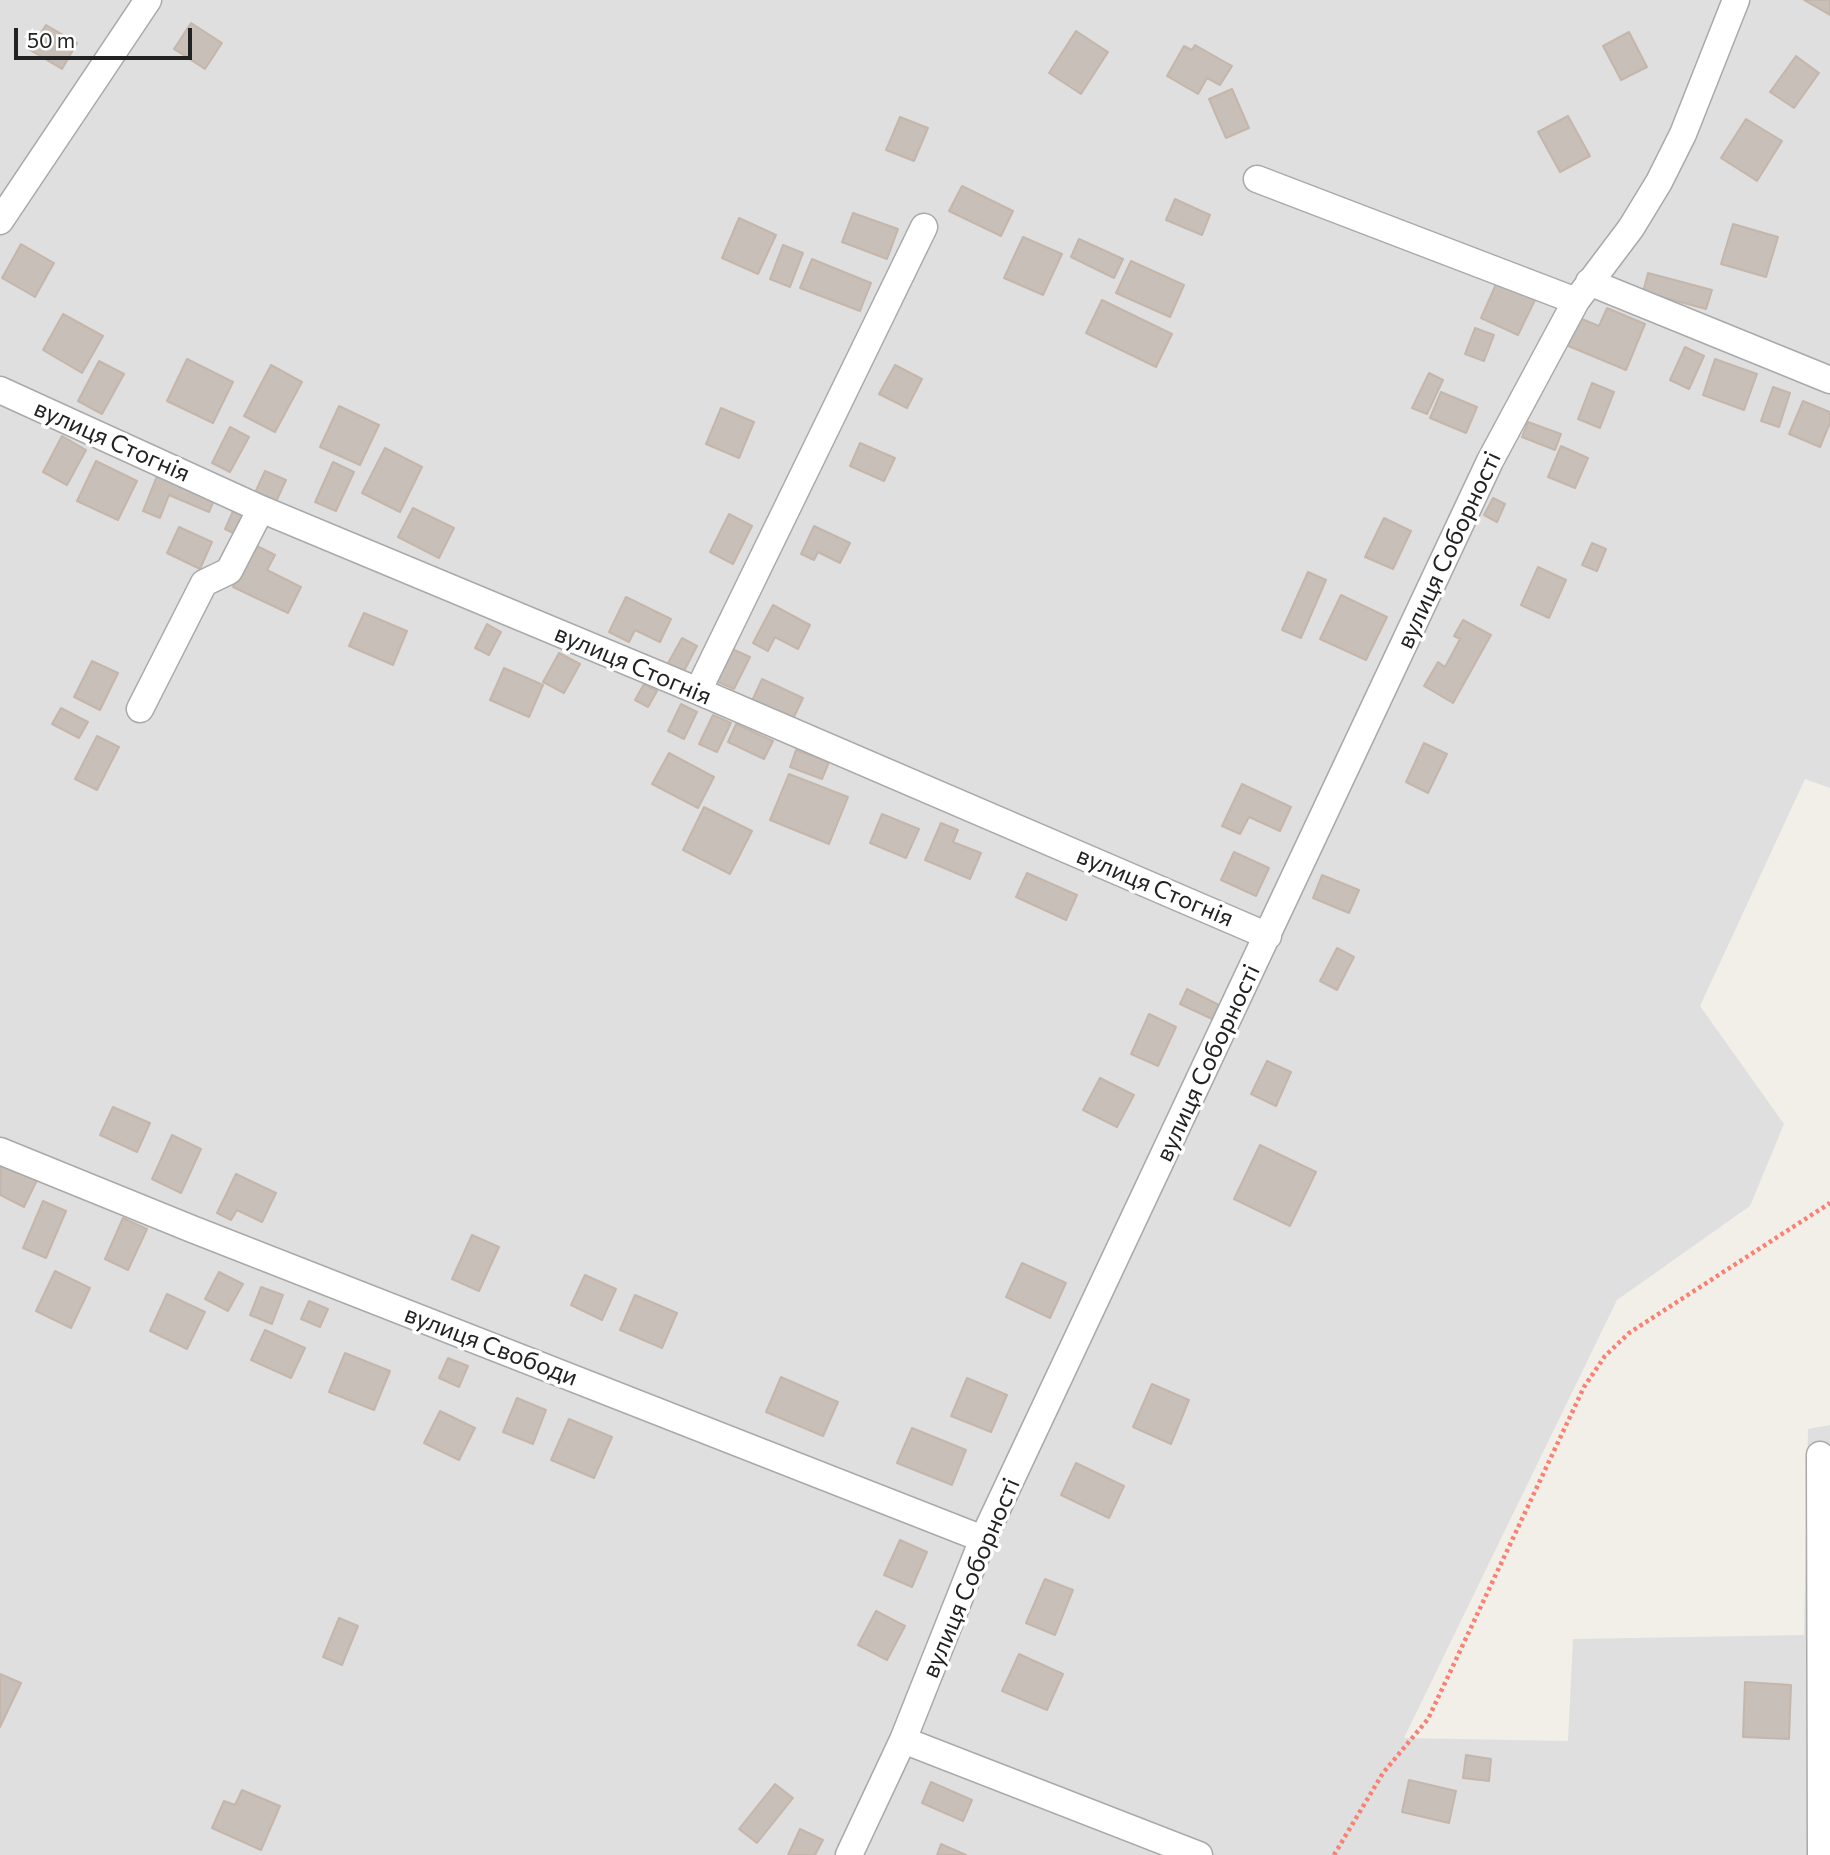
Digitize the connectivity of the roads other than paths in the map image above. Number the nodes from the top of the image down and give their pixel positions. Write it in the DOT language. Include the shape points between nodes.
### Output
graph roads {
  1 [pos="148,0"];
  2 [pos="1736,0"];
  3 [pos="1257,179"];
  4 [pos="0,221"];
  5 [pos="924,227"];
  6 [pos="1583,291"];
  7 [pos="1830,380"];
  8 [pos="0,390"];
  9 [pos="261,509"];
  10 [pos="698,691"];
  11 [pos="140,709"];
  12 [pos="1268,936"];
  13 [pos="0,1151"];
  14 [pos="1820,1455"];
  15 [pos="984,1539"];
  16 [pos="903,1740"];
  17 [pos="849,1855"];
  18 [pos="1199,1855"];
  19 [pos="1821,1855"];
  1 -- 4 [label="street"];
  2 -- 6 [label="street, вулиця Соборності" via="1659,182"];
  3 -- 6 [label="street"];
  5 -- 10 [label="street"];
  6 -- 7 [label="street"];
  6 -- 12 [label="street, вулиця Соборності" via="1490,461"];
  8 -- 9 [label="street, вулиця Стогнія"];
  9 -- 10 [label="street, вулиця Стогнія"];
  9 -- 11 [label="street" via="229,571 204,583"];
  10 -- 12 [label="street, вулиця Стогнія"];
  12 -- 15 [label="street, вулиця Соборності"];
  13 -- 15 [label="street, вулиця Свободи"];
  14 -- 19 [label="street"];
  15 -- 16 [label="street, вулиця Соборності"];
  16 -- 17 [label="street, вулиця Соборності"];
  16 -- 18 [label="street"];
}
